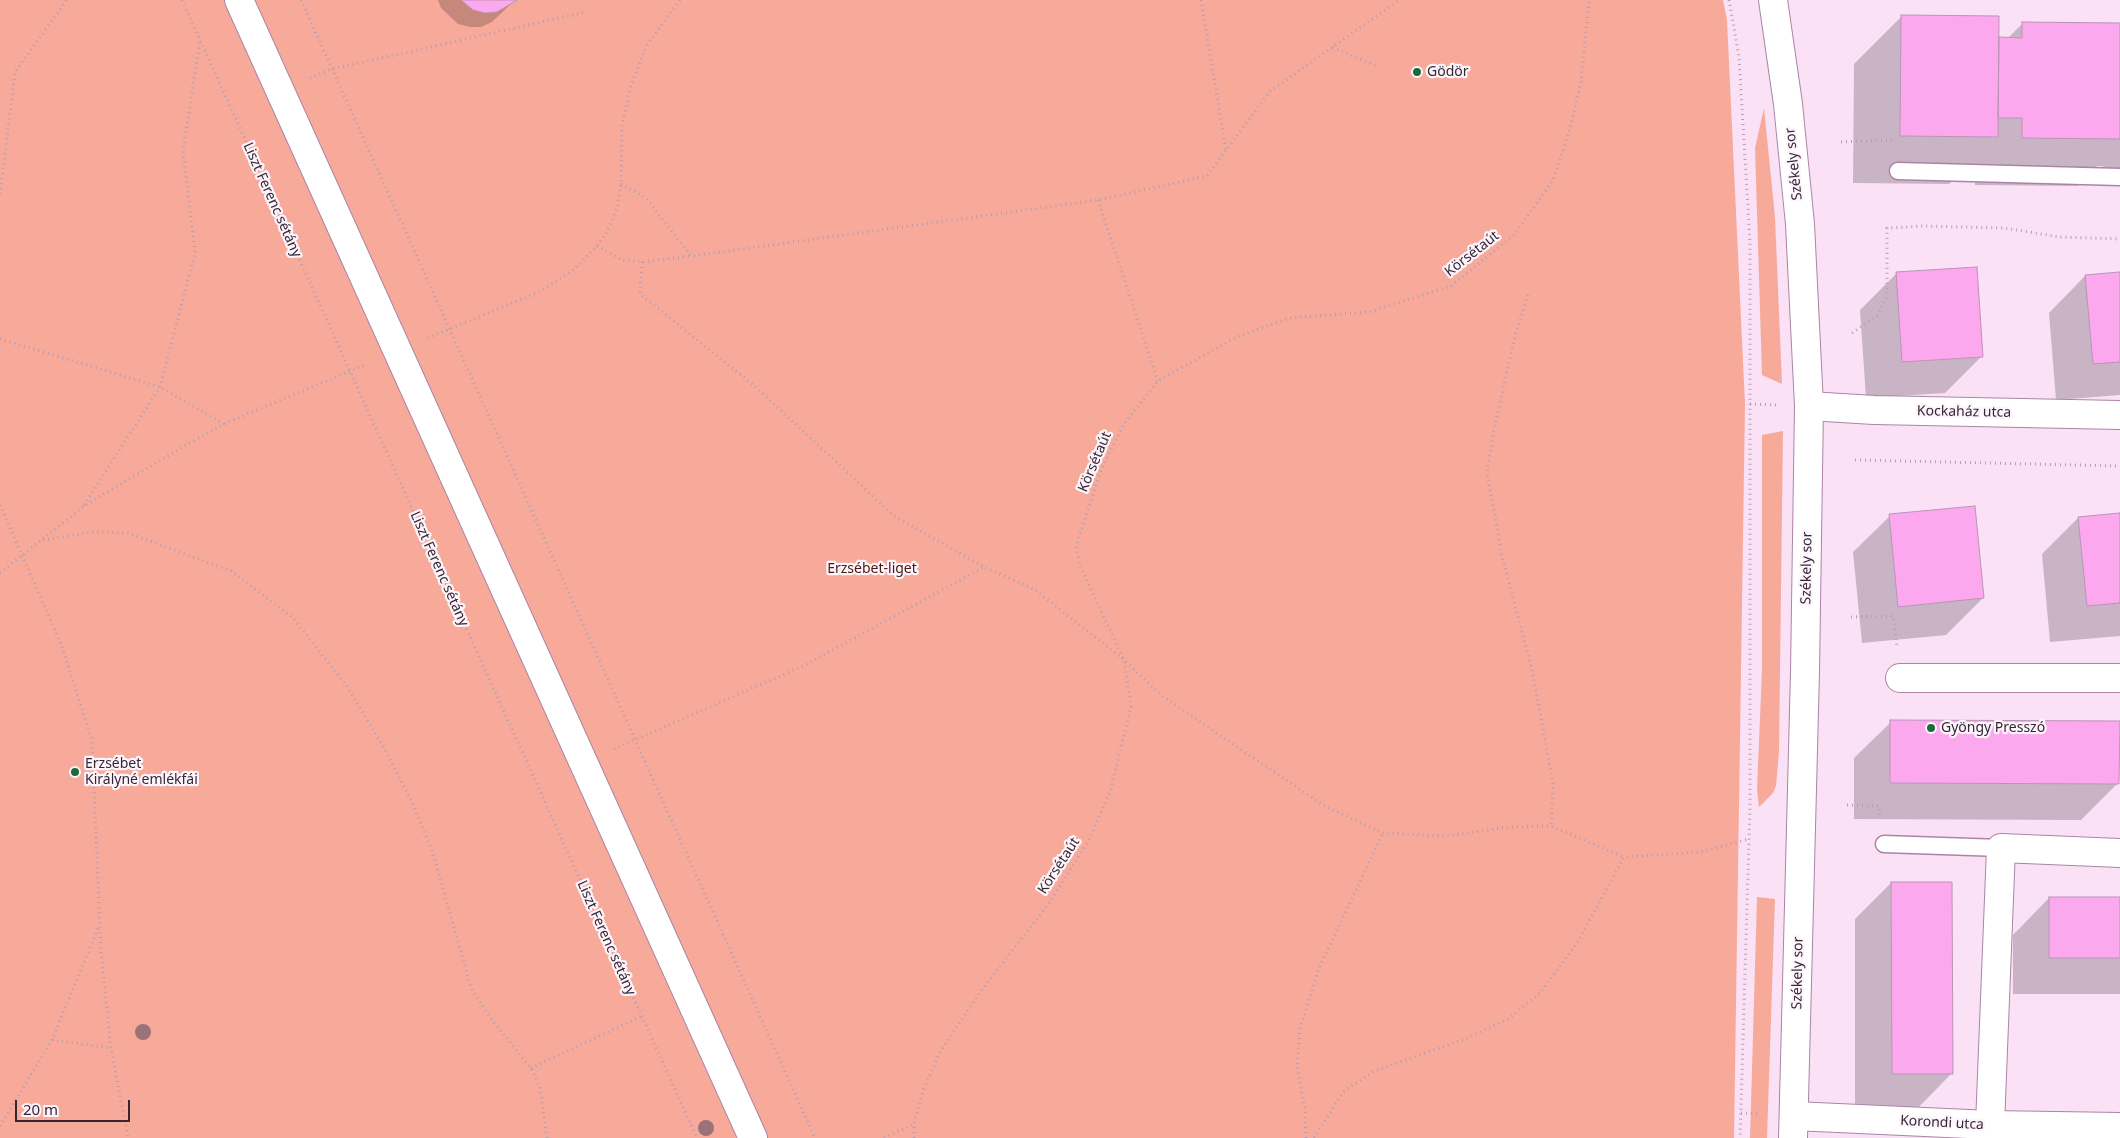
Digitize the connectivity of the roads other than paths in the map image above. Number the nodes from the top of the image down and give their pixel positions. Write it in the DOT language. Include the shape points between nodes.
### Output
graph roads {
  1 [pos="239,0"];
  2 [pos="1773,0"];
  3 [pos="1898,171"];
  4 [pos="2120,177"];
  5 [pos="1809,406"];
  6 [pos="2120,415"];
  7 [pos="1900,678"];
  8 [pos="2120,678"];
  9 [pos="1884,844"];
  10 [pos="2001,848"];
  11 [pos="2120,853"];
  12 [pos="1990,1125"];
  13 [pos="1794,1127"];
  14 [pos="2120,1127"];
  15 [pos="753,1138"];
  1 -- 15 [label="street"];
  2 -- 5 [label="street, Székely sor" via="1800,224"];
  3 -- 4 [label="lane"];
  5 -- 6 [label="street, Kockaház utca"];
  5 -- 13 [label="street, Székely sor"];
  7 -- 8 [label="street"];
  9 -- 10 [label="lane"];
  10 -- 11 [label="street"];
  10 -- 12 [label="street"];
  12 -- 13 [label="street, Korondi utca"];
  12 -- 14 [label="street, Korondi utca"];
}
